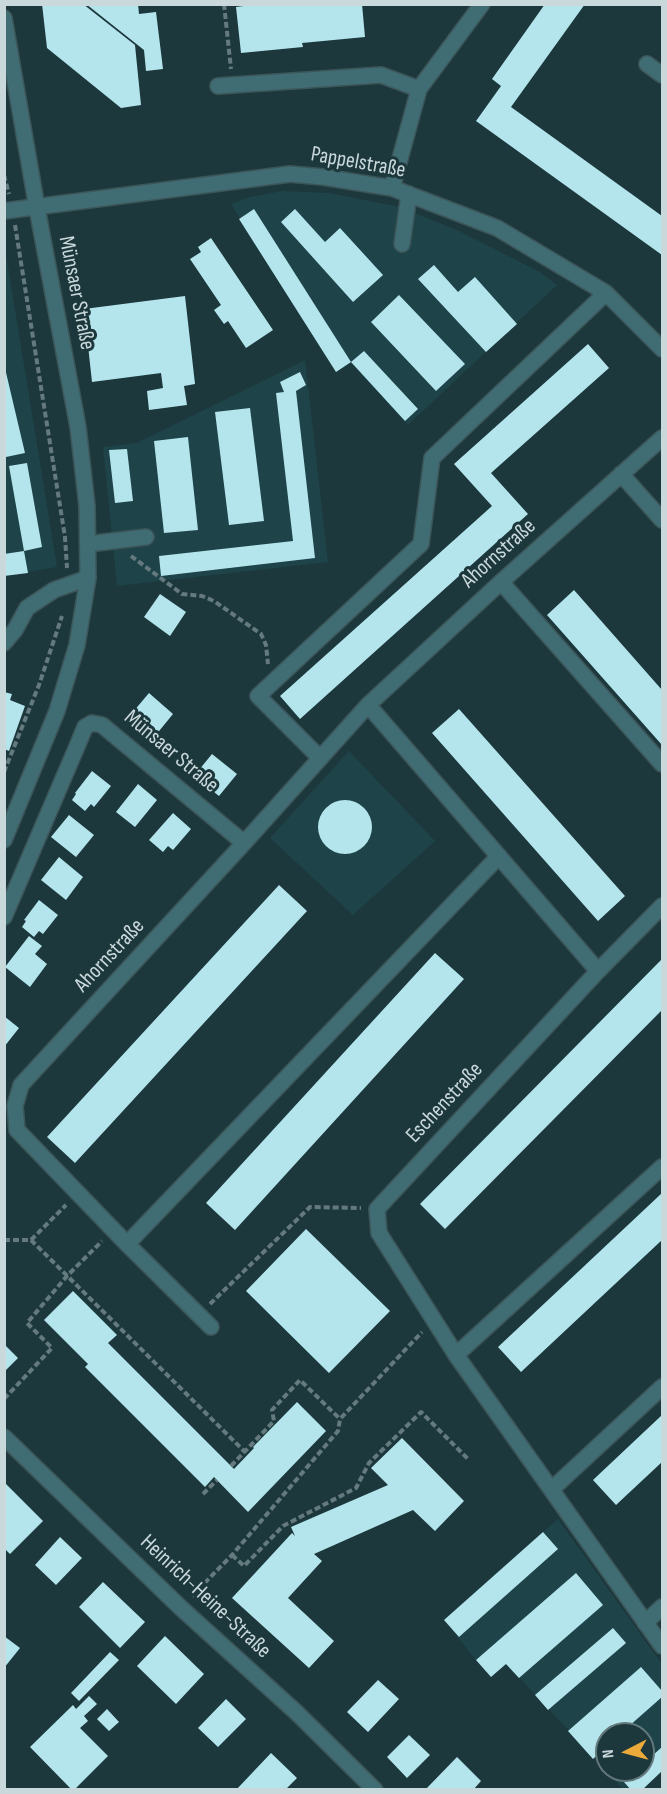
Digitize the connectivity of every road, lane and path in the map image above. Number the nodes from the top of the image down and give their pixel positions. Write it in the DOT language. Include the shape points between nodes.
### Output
graph roads {
  1 [pos="224,4"];
  2 [pos="482,4"];
  3 [pos="4,18"];
  4 [pos="646,64"];
  5 [pos="663,75"];
  6 [pos="225,85"];
  7 [pos="419,89"];
  8 [pos="4,175"];
  9 [pos="392,188"];
  10 [pos="409,194"];
  11 [pos="37,208"];
  12 [pos="9,211"];
  13 [pos="402,244"];
  14 [pos="606,293"];
  15 [pos="663,348"];
  16 [pos="663,438"];
  17 [pos="621,474"];
  18 [pos="663,520"];
  19 [pos="146,537"];
  20 [pos="111,542"];
  21 [pos="88,544"];
  22 [pos="88,578"];
  23 [pos="501,582"];
  24 [pos="68,585"];
  25 [pos="62,615"];
  26 [pos="4,643"];
  27 [pos="270,683"];
  28 [pos="368,705"];
  29 [pos="320,758"];
  30 [pos="663,764"];
  31 [pos="4,772"];
  32 [pos="4,840"];
  33 [pos="244,843"];
  34 [pos="499,856"];
  35 [pos="663,906"];
  36 [pos="4,917"];
  37 [pos="598,971"];
  38 [pos="663,1167"];
  39 [pos="78,1193"];
  40 [pos="377,1209"];
  41 [pos="113,1230"];
  42 [pos="4,1240"];
  43 [pos="31,1240"];
  44 [pos="127,1244"];
  45 [pos="67,1276"];
  46 [pos="199,1314"];
  47 [pos="434,1319"];
  48 [pos="211,1327"];
  49 [pos="456,1354"];
  50 [pos="663,1387"];
  51 [pos="4,1399"];
  52 [pos="340,1419"];
  53 [pos="4,1437"];
  54 [pos="245,1452"];
  55 [pos="469,1460"];
  56 [pos="231,1466"];
  57 [pos="217,1480"];
  58 [pos="552,1489"];
  59 [pos="203,1494"];
  60 [pos="232,1555"];
  61 [pos="663,1607"];
  62 [pos="182,1608"];
  63 [pos="645,1623"];
  64 [pos="663,1646"];
  65 [pos="375,1790"];
  1 -- 6 [label="path"];
  2 -- 7 [label="street"];
  3 -- 11 [label="street, Münsaer Straße"];
  4 -- 5 [label="street"];
  6 -- 7 [label="street" via="381,75"];
  7 -- 9 [label="street"];
  8 -- 12 [label="path"];
  9 -- 10 [label="street, Pappelstraße"];
  9 -- 11 [label="street, Pappelstraße" via="290,174"];
  10 -- 13 [label="street"];
  10 -- 14 [label="street, Pappelstraße" via="497,228"];
  11 -- 12 [label="street, Pappelstraße"];
  11 -- 21 [label="street, Münsaer Straße" via="78,427"];
  12 -- 24 [label="path" via="65,537"];
  14 -- 15 [label="street, Pappelstraße"];
  14 -- 27 [label="street" via="432,458 421,544"];
  16 -- 17 [label="street, Ahornstraße"];
  17 -- 18 [label="street"];
  17 -- 23 [label="street, Ahornstraße"];
  19 -- 20 [label="street"];
  20 -- 21 [label="street"];
  20 -- 27 [label="path" via="182,594 214,601 261,634"];
  21 -- 22 [label="street, Münsaer Straße"];
  22 -- 24 [label="street"];
  22 -- 32 [label="street, Münsaer Straße" via="77,645 57,711"];
  23 -- 28 [label="street, Ahornstraße"];
  23 -- 30 [label="street"];
  24 -- 26 [label="street" via="27,608"];
  25 -- 31 [label="path"];
  27 -- 29 [label="street" via="258,696"];
  28 -- 29 [label="street, Ahornstraße"];
  28 -- 34 [label="street"];
  29 -- 33 [label="street, Ahornstraße"];
  33 -- 36 [label="street, Münsaer Straße" via="102,725 92,723 85,727"];
  33 -- 39 [label="street, Ahornstraße" via="21,1084 15,1107 17,1130"];
  34 -- 37 [label="street"];
  34 -- 44 [label="street"];
  35 -- 37 [label="street, Eschenstraße"];
  37 -- 40 [label="street, Eschenstraße"];
  38 -- 49 [label="street"];
  39 -- 41 [label="street, Ahornstraße"];
  39 -- 43 [label="path"];
  40 -- 46 [label="path" via="310,1207"];
  40 -- 47 [label="street" via="379,1233"];
  41 -- 44 [label="street, Ahornstraße"];
  41 -- 45 [label="path"];
  42 -- 43 [label="path"];
  43 -- 45 [label="path"];
  44 -- 46 [label="street, Ahornstraße"];
  45 -- 51 [label="path" via="27,1323 52,1348"];
  45 -- 54 [label="path"];
  46 -- 48 [label="street, Ahornstraße"];
  47 -- 49 [label="street"];
  47 -- 52 [label="path"];
  49 -- 58 [label="street"];
  50 -- 58 [label="street"];
  52 -- 54 [label="path" via="300,1380 272,1410 274,1421"];
  52 -- 60 [label="path" via="338,1431"];
  53 -- 62 [label="street, Heinrich-Heine-Straße"];
  54 -- 56 [label="path"];
  55 -- 60 [label="path" via="421,1412 369,1463 356,1488 283,1526 244,1566"];
  57 -- 59 [label="path"];
  58 -- 63 [label="street"];
  60 -- 62 [label="path"];
  61 -- 63 [label="street"];
  62 -- 65 [label="street, Heinrich-Heine-Straße"];
  63 -- 64 [label="street"];
}
